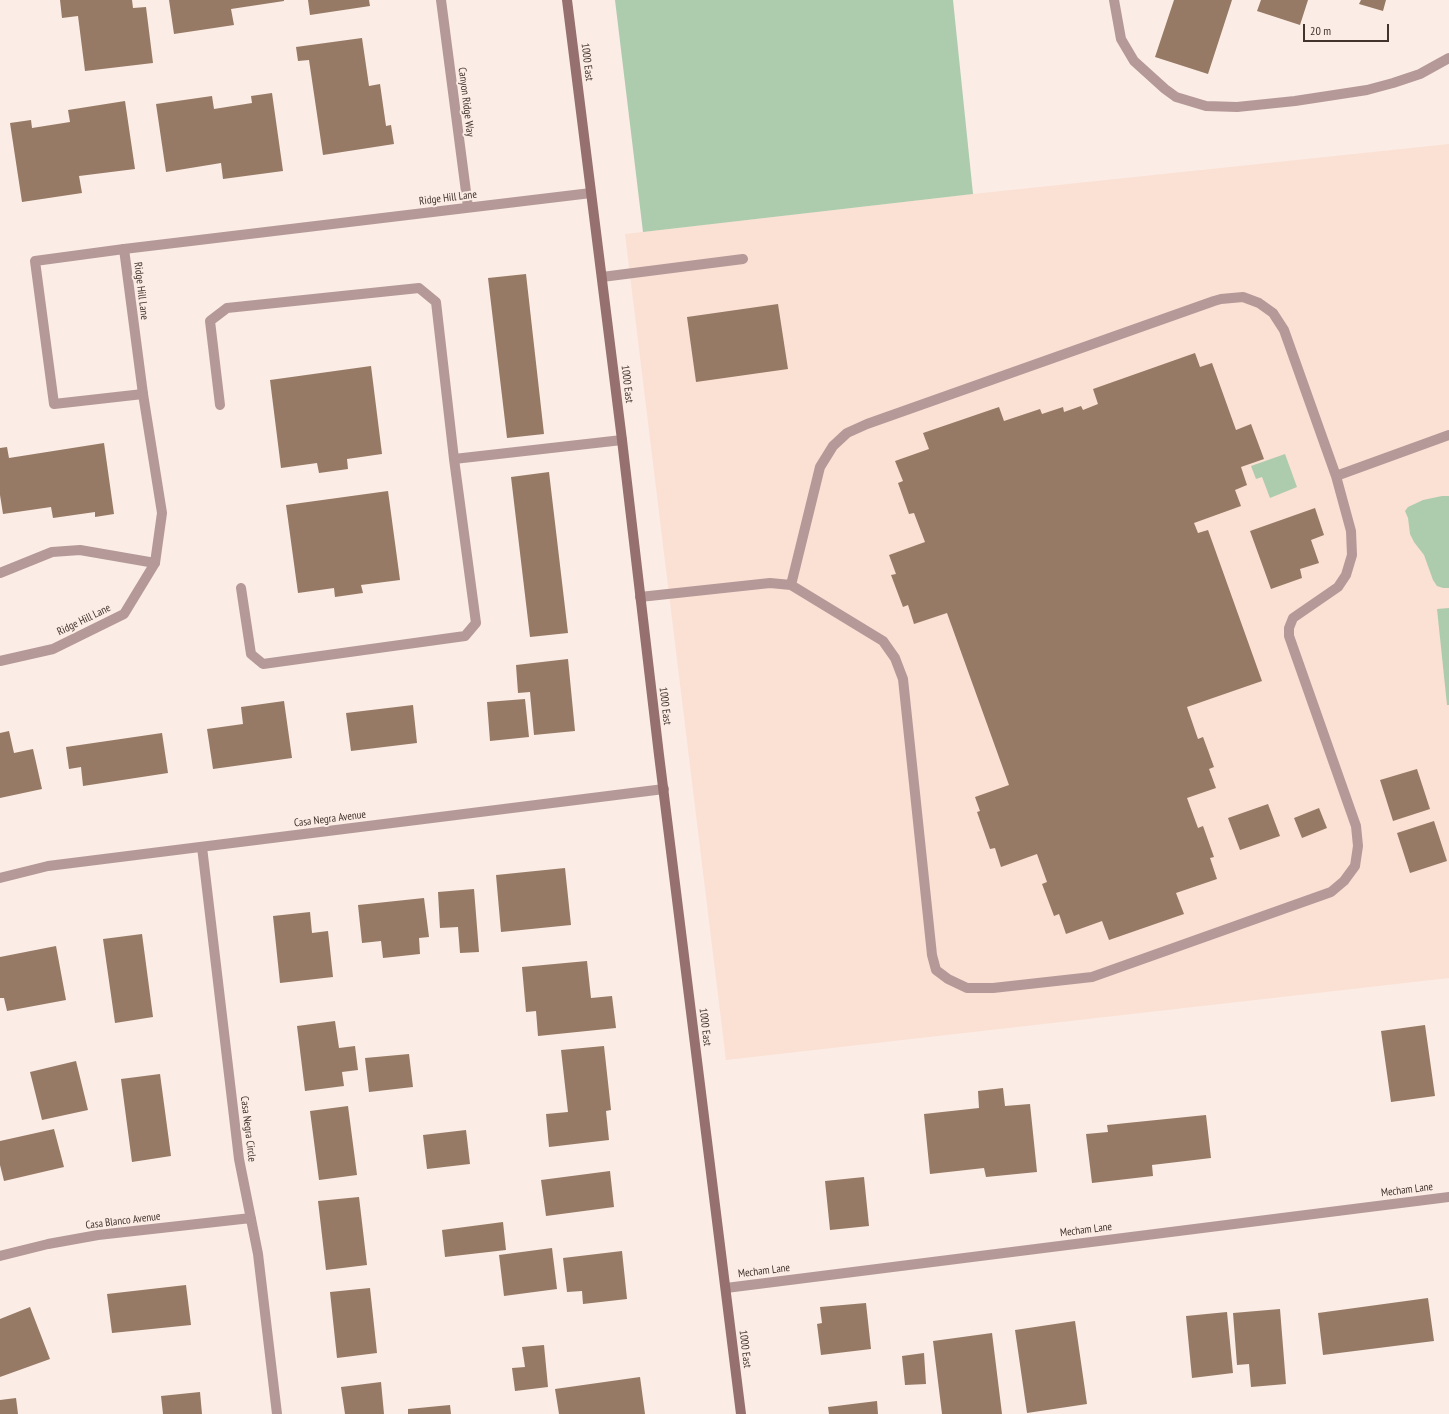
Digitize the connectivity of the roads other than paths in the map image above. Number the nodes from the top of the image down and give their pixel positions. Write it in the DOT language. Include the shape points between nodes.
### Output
graph roads {
  1 [pos="441,0"];
  2 [pos="567,0"];
  3 [pos="1114,0"];
  4 [pos="1449,58"];
  5 [pos="592,193"];
  6 [pos="468,207"];
  7 [pos="124,249"];
  8 [pos="743,259"];
  9 [pos="602,277"];
  10 [pos="143,394"];
  11 [pos="220,405"];
  12 [pos="1449,435"];
  13 [pos="622,440"];
  14 [pos="454,459"];
  15 [pos="1336,476"];
  16 [pos="156,563"];
  17 [pos="0,573"];
  18 [pos="791,585"];
  19 [pos="241,588"];
  20 [pos="640,597"];
  21 [pos="0,661"];
  22 [pos="664,789"];
  23 [pos="202,847"];
  24 [pos="0,878"];
  25 [pos="1449,1196"];
  26 [pos="251,1218"];
  27 [pos="0,1256"];
  28 [pos="726,1288"];
  29 [pos="277,1414"];
  30 [pos="741,1414"];
  1 -- 6 [label="street, Canyon Ridge Way"];
  2 -- 5 [label="street, 1000 East"];
  3 -- 4 [label="street" via="1121,39 1134,61 1176,97 1206,106 1236,107 1367,90 1420,74"];
  5 -- 6 [label="street, Ridge Hill Lane"];
  5 -- 9 [label="street, 1000 East"];
  6 -- 7 [label="street, Ridge Hill Lane"];
  7 -- 10 [label="street, Ridge Hill Lane"];
  7 -- 10 [label="street" via="35,262 54,404"];
  8 -- 9 [label="street"];
  9 -- 13 [label="street, 1000 East"];
  10 -- 16 [label="street, Ridge Hill Lane" via="162,513"];
  11 -- 14 [label="street" via="210,321 226,308 419,288 436,302"];
  12 -- 15 [label="street"];
  13 -- 14 [label="street"];
  13 -- 20 [label="street, 1000 East"];
  14 -- 19 [label="street" via="476,623 465,636 263,664 251,654"];
  15 -- 18 [label="street" via="1286,335 1273,313 1259,303 1243,297 1221,299 847,433 833,446 820,467"];
  15 -- 18 [label="street" via="1351,531 1352,555 1346,575 1338,587 1293,618 1289,636 1356,826 1358,846 1355,866 1344,881 1331,892 1092,978 993,988 967,988 936,970 932,955 903,679 895,658 883,641"];
  16 -- 17 [label="street" via="80,550 52,552"];
  16 -- 21 [label="street, Ridge Hill Lane" via="124,614 53,649"];
  18 -- 20 [label="street" via="770,582"];
  20 -- 22 [label="street, 1000 East"];
  22 -- 23 [label="street, Casa Negra Avenue"];
  22 -- 28 [label="street, 1000 East"];
  23 -- 24 [label="street, Casa Negra Avenue" via="48,866"];
  23 -- 26 [label="street, Casa Negra Circle" via="239,1159"];
  25 -- 28 [label="street, Mecham Lane"];
  26 -- 27 [label="street, Casa Blanco Avenue" via="98,1235"];
  26 -- 29 [label="street, Casa Negra Circle" via="258,1254"];
  28 -- 30 [label="street, 1000 East"];
}
